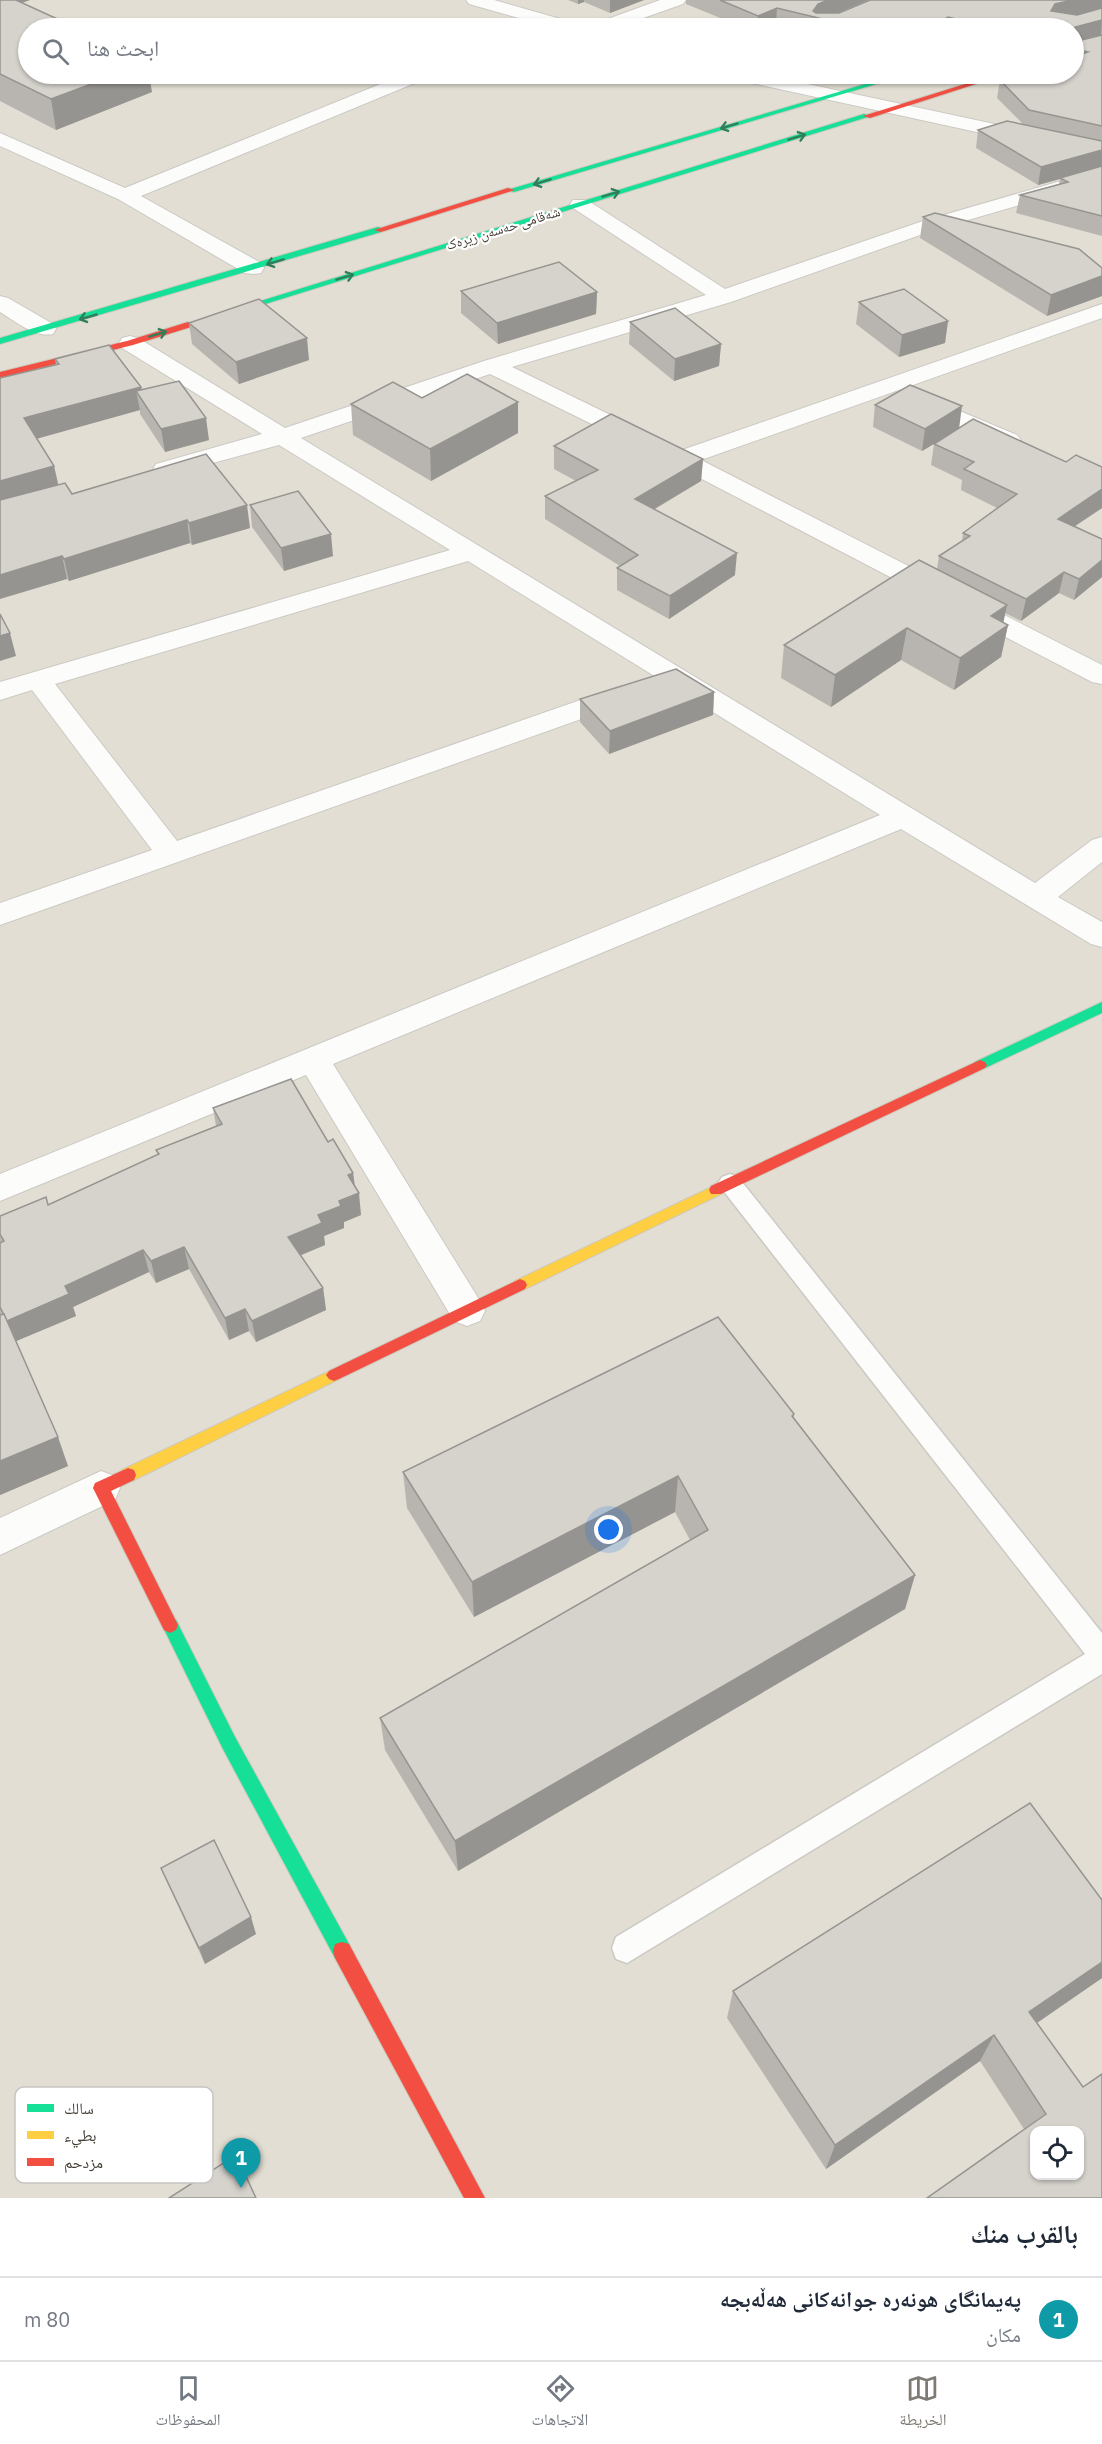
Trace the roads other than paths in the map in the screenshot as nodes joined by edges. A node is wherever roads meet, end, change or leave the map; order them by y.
1 (475, 0) edge
2 (677, 0) edge
3 (537, 18) edge
4 (628, 18) edge
5 (396, 84) edge
6 (786, 84) edge
7 (870, 84) edge
8 (969, 84) edge
9 (834, 94) junction
10 (889, 108) junction
11 (0, 139) edge
12 (1046, 141) edge
13 (1102, 175) edge
14 (125, 195) junction
15 (580, 204) junction
16 (930, 225) junction
17 (965, 234) edge
18 (253, 268) junction
19 (723, 297) junction
20 (0, 303) edge
21 (1102, 311) edge
22 (45, 329) junction
23 (0, 341) edge
24 (130, 343) junction
25 (492, 366) junction
26 (0, 375) edge
27 (888, 388) junction
28 (283, 436) junction
29 (1027, 447) edge
30 (681, 459) junction
31 (147, 474) edge
32 (472, 552) junction
33 (1102, 676) edge
34 (675, 677) junction
35 (38, 680) junction
36 (0, 691) edge
37 (903, 817) junction
38 (1102, 847) edge
39 (171, 854) junction
40 (1036, 898) junction
41 (0, 914) edge
42 (1102, 936) edge
43 (1102, 1007) edge
44 (314, 1059) junction
45 (730, 1183) junction
46 (0, 1188) edge
47 (467, 1311) junction
48 (101, 1488) junction
49 (0, 1537) edge
50 (1102, 1654) edge
51 (1102, 1659) edge
52 (627, 1948) dead end
53 (475, 2198) edge

1 - 3 street
2 - 4 street
5 - 14 street
6 - 9 street
7 - 9 main road
8 - 10 main road, شەقامی حەسەن زیرەک
9 - 10 street
9 -> 18 main road
10 - 12 street
15 -> 10 main road, شەقامی حەسەن زیرەک
11 - 14 street
13 - 16 street
14 - 18 street
15 - 19 street
24 -> 15 main road, شەقامی حەسەن زیرەک
16 - 17 street
16 - 19 street
18 -> 22 main road
19 - 25 street
20 - 22 street
21 - 27 street
22 - 23 main road
24 - 26 main road, شەقامی حەسەن زیرەک
24 - 28 street
25 - 28 street
25 - 30 street
27 - 29 street
27 - 30 street
28 - 31 street
28 - 32 street
30 - 33 street
32 - 34 street
32 - 35 street
34 - 37 street
34 - 39 street
35 - 36 street
35 - 39 street
37 - 40 street
37 - 44 street
38 - 40 street
39 - 41 street
40 - 42 street
43 - 45 main road
44 - 46 street
44 - 47 street
45 - 47 main road
45 - 50 lane
47 - 48 main road
48 - 49 street
48 - 53 main road
51 - 52 lane

